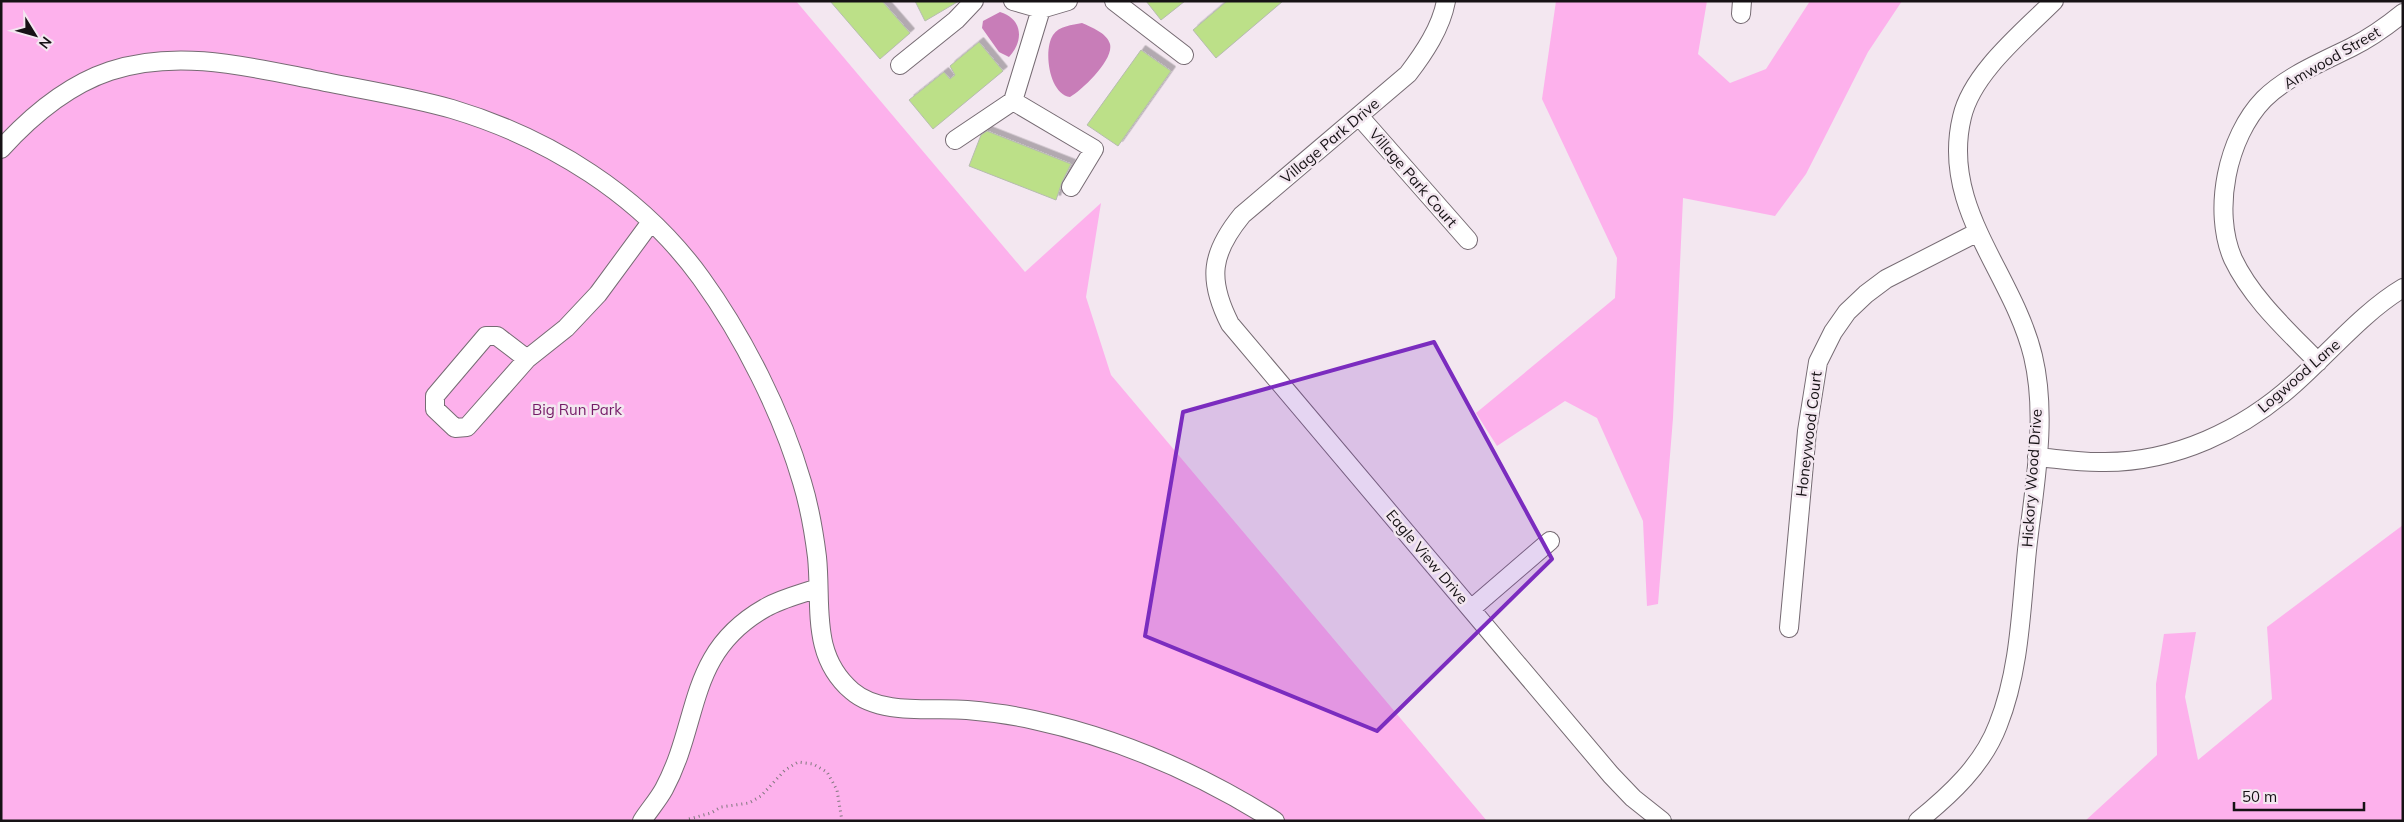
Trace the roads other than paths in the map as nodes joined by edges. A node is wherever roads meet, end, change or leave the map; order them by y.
1 (974, 1) edge
2 (1013, 1) edge
3 (1068, 1) edge
4 (1114, 1) edge
5 (1446, 1) edge
6 (2054, 1) edge
7 (1041, 9) junction
8 (2403, 13) edge
9 (1184, 55) dead end
10 (900, 65) dead end
11 (1012, 101) junction
12 (1359, 116) junction
13 (955, 140) dead end
14 (1, 149) edge
15 (1070, 187) dead end
16 (651, 222) junction
17 (1978, 232) junction
18 (1468, 240) dead end
19 (1215, 279) joint
20 (2403, 288) edge
21 (527, 359) junction
22 (2318, 362) junction
23 (2037, 457) junction
24 (1550, 541) dead end
25 (818, 588) junction
26 (1471, 608) junction
27 (1789, 628) dead end
28 (642, 821) edge
29 (1275, 821) edge
30 (1662, 821) edge
31 (1918, 821) edge

1 - 10 street
2 - 7 street
3 - 7 street
4 - 9 street
5 - 12 street, Village Park Drive
6 - 17 street, Hickory Wood Drive
7 - 11 street
8 - 22 street, Amwood Street
11 - 13 street
11 - 15 street
12 - 18 street, Village Park Court
12 - 19 street, Village Park Drive
14 - 16 street
16 - 21 street
16 - 25 street
17 - 23 street, Hickory Wood Drive
17 - 27 street, Honeywood Court
19 - 26 street, Eagle View Drive
20 - 22 street, Logwood Lane
21 - 21 street
22 - 23 street, Logwood Lane
23 - 31 street, Hickory Wood Drive
24 - 26 street
25 - 28 street
25 - 29 street
26 - 30 street, Eagle View Drive

